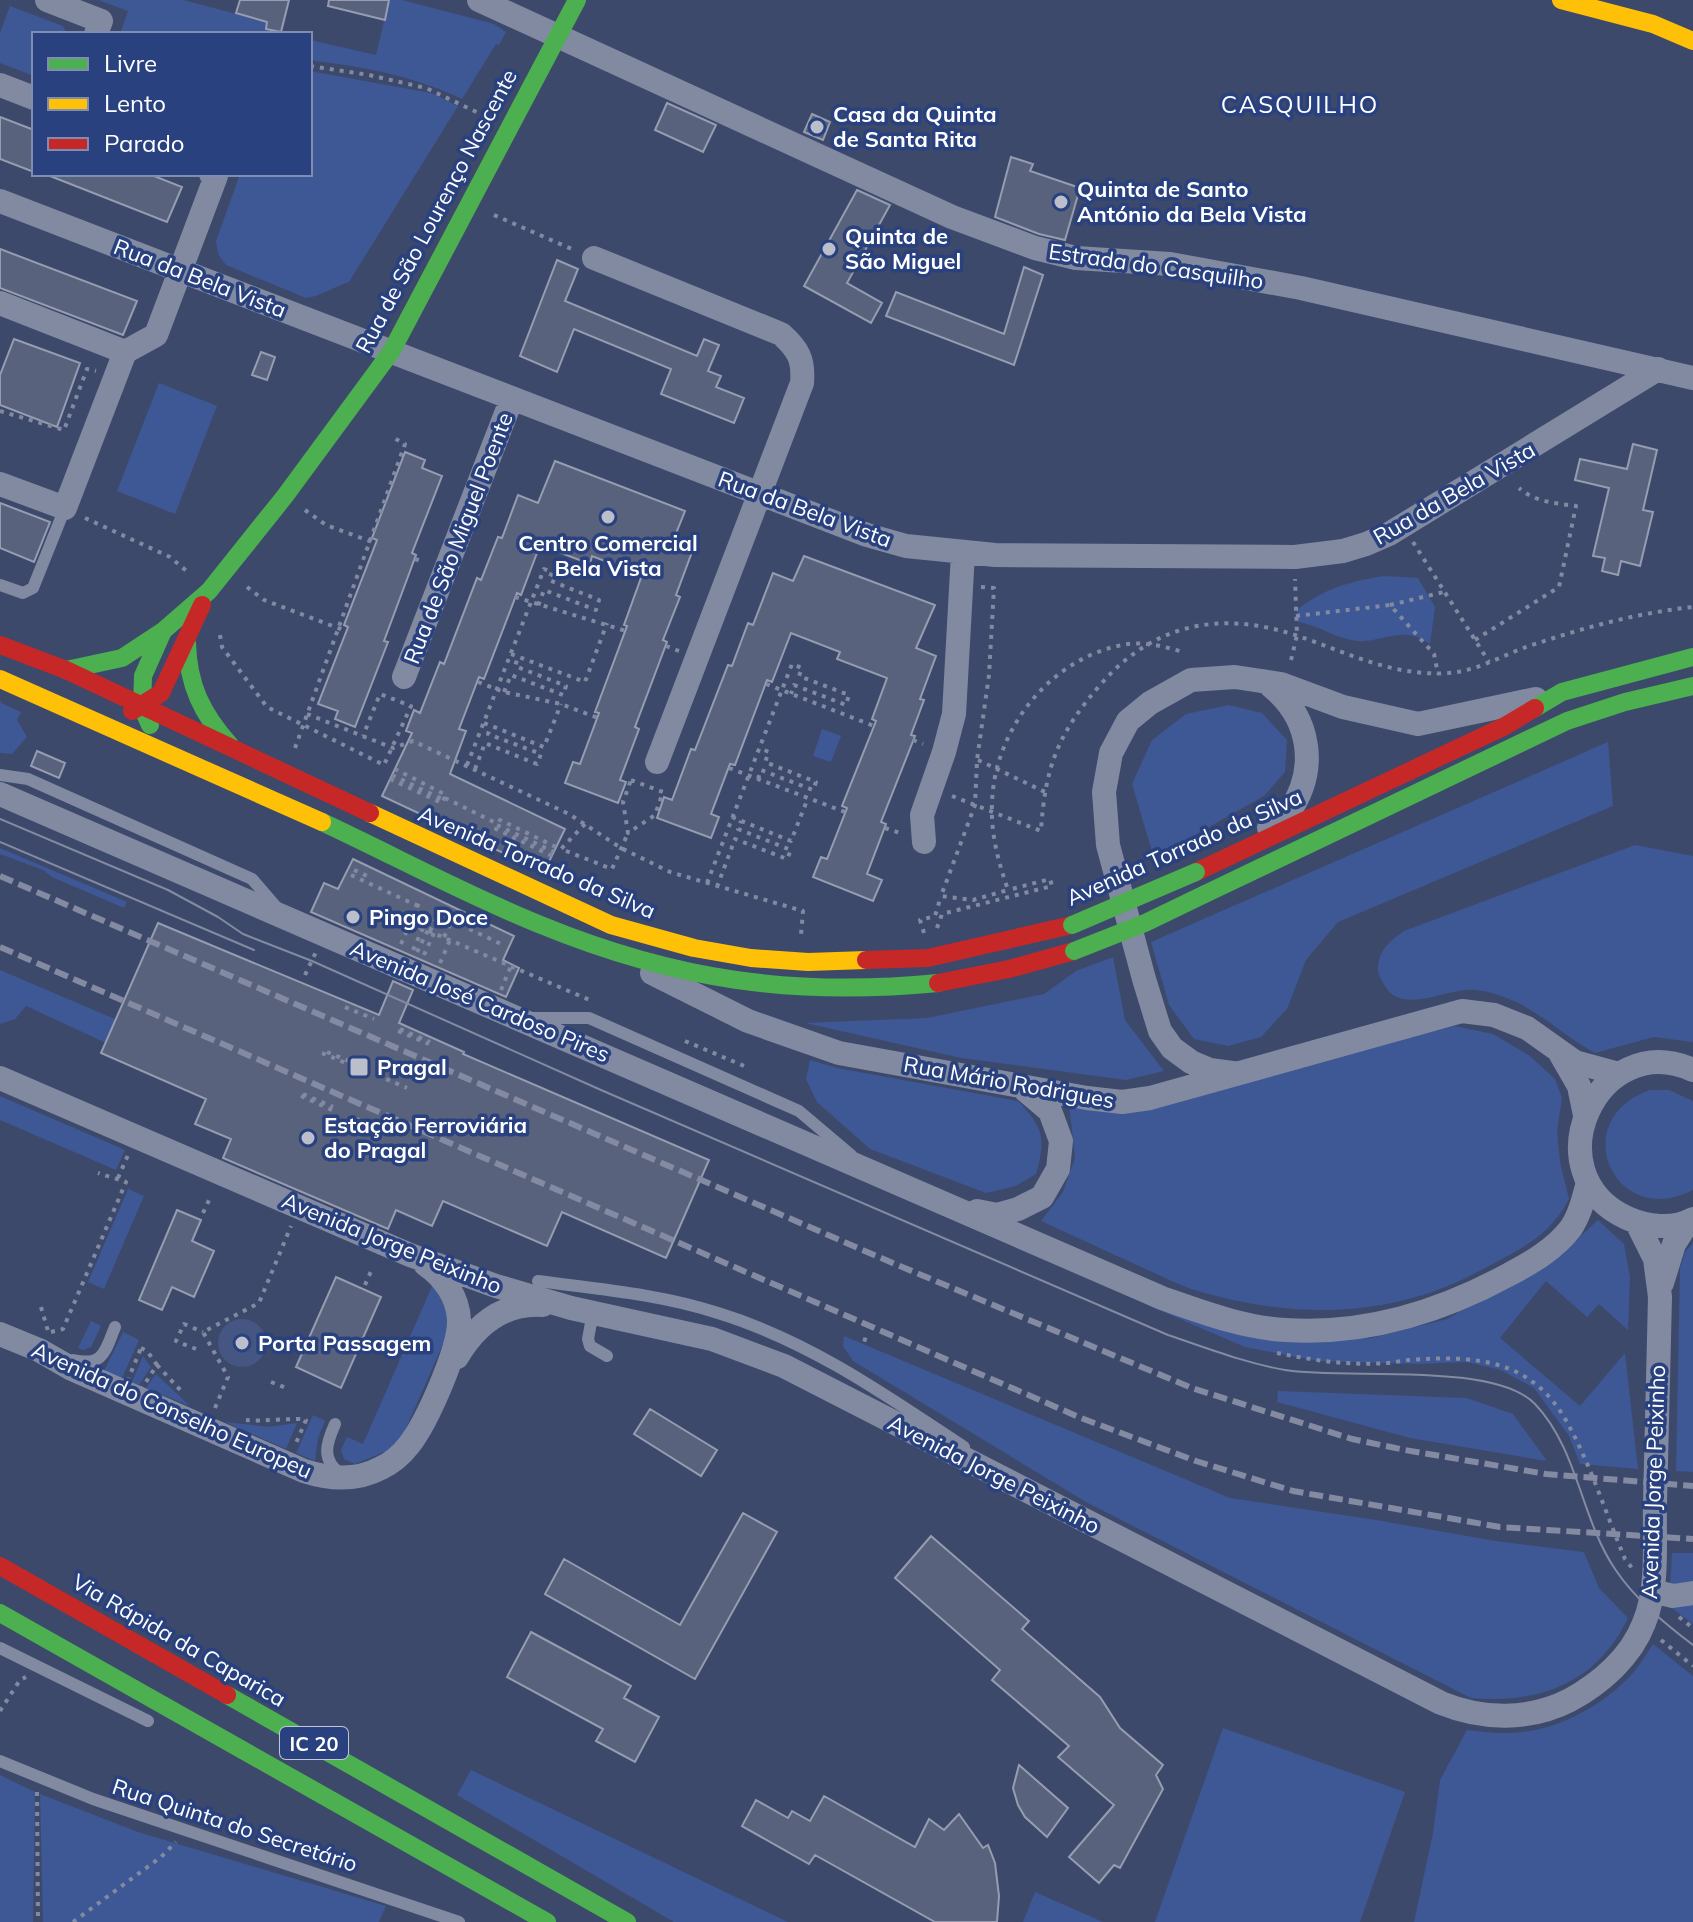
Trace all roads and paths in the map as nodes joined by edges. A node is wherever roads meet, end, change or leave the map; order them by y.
1 (47, 0) edge
2 (479, 0) edge
3 (577, 0) edge
4 (1561, 0) edge
5 (97, 32) edge
6 (557, 36) junction
7 (1693, 41) edge
8 (312, 66) edge
9 (0, 85) edge
10 (32, 97) edge
11 (509, 129) junction
12 (216, 176) edge
13 (0, 201) edge
14 (469, 204) junction
15 (594, 258) joint
16 (182, 271) junction
17 (0, 303) edge
18 (125, 352) junction
19 (391, 352) junction
20 (1658, 369) junction
21 (116, 377) junction
22 (1693, 378) edge
23 (512, 398) junction
24 (0, 411) edge
25 (392, 437) dead end
26 (0, 484) edge
27 (1519, 488) dead end
28 (759, 493) junction
29 (285, 496) junction
30 (65, 508) junction
31 (1403, 527) junction
32 (368, 541) junction
33 (375, 543) dead end
34 (963, 553) junction
35 (170, 557) dead end
36 (1295, 557) junction
37 (226, 570) junction
38 (0, 585) edge
39 (962, 585) junction
40 (209, 591) junction
41 (1444, 592) junction
42 (515, 597) dead end
43 (531, 603) junction
44 (1390, 605) junction
45 (538, 606) junction
46 (1296, 616) junction
47 (607, 623) junction
48 (337, 628) junction
49 (163, 631) junction
50 (346, 631) dead end
51 (626, 631) dead end
52 (220, 635) dead end
53 (187, 636) junction
54 (1475, 640) junction
55 (0, 645) edge
56 (1183, 652) dead end
57 (511, 654) junction
58 (518, 657) junction
59 (1693, 657) edge
60 (1291, 660) dead end
61 (1489, 662) dead end
62 (66, 670) junction
63 (1438, 674) dead end
64 (404, 677) dead end
65 (1235, 677) junction
66 (0, 679) edge
67 (478, 682) dead end
68 (766, 684) dead end
69 (1693, 686) edge
70 (497, 689) junction
71 (782, 690) junction
72 (504, 692) junction
73 (1562, 692) junction
74 (791, 694) junction
75 (561, 704) junction
76 (142, 707) junction
77 (307, 714) junction
78 (598, 718) dead end
79 (102, 723) junction
80 (484, 723) junction
81 (303, 724) junction
82 (491, 726) junction
83 (874, 726) dead end
84 (363, 736) junction
85 (393, 748) junction
86 (759, 748) junction
87 (294, 750) dead end
88 (239, 753) junction
89 (171, 757) junction
90 (977, 760) junction
91 (657, 762) dead end
92 (467, 765) junction
93 (729, 768) dead end
94 (395, 769) dead end
95 (475, 769) junction
96 (997, 769) junction
97 (0, 775) edge
98 (749, 775) junction
99 (391, 777) dead end
100 (758, 779) junction
101 (1045, 792) dead end
102 (0, 794) edge
103 (808, 798) junction
104 (444, 801) junction
105 (465, 808) junction
106 (845, 812) dead end
107 (462, 815) dead end
108 (484, 817) junction
109 (732, 817) junction
110 (741, 821) junction
111 (481, 824) dead end
112 (585, 824) junction
113 (496, 827) junction
114 (628, 833) junction
115 (924, 842) dead end
116 (621, 848) junction
117 (1239, 850) junction
118 (351, 875) dead end
119 (707, 883) junction
120 (717, 887) junction
121 (1008, 890) junction
122 (941, 896) junction
123 (421, 898) dead end
124 (418, 906) junction
125 (441, 908) dead end
126 (284, 916) junction
127 (410, 923) junction
128 (451, 923) dead end
129 (476, 927) dead end
130 (937, 930) dead end
131 (429, 931) junction
132 (924, 933) dead end
133 (801, 935) dead end
134 (444, 937) junction
135 (450, 940) junction
136 (503, 945) dead end
137 (603, 949) junction
138 (398, 951) dead end
139 (415, 951) dead end
140 (424, 955) dead end
141 (314, 956) dead end
142 (442, 959) junction
143 (450, 963) dead end
144 (511, 966) junction
145 (438, 968) dead end
146 (305, 975) dead end
147 (497, 998) dead end
148 (595, 1002) dead end
149 (345, 1007) dead end
150 (374, 1019) dead end
151 (399, 1030) dead end
152 (679, 1038) dead end
153 (430, 1043) dead end
154 (323, 1052) dead end
155 (1560, 1053) junction
156 (353, 1065) dead end
157 (1690, 1067) edge
158 (749, 1068) dead end
159 (1234, 1074) junction
160 (1619, 1074) junction
161 (377, 1075) dead end
162 (0, 1078) edge
163 (407, 1088) dead end
164 (1022, 1088) junction
165 (302, 1095) dead end
166 (333, 1108) dead end
167 (1585, 1115) junction
168 (357, 1119) dead end
169 (387, 1132) dead end
170 (129, 1151) dead end
171 (98, 1173) dead end
172 (118, 1178) junction
173 (1588, 1182) junction
174 (210, 1198) dead end
175 (959, 1208) junction
176 (203, 1213) dead end
177 (294, 1219) dead end
178 (1690, 1221) edge
179 (1637, 1223) junction
180 (410, 1255) junction
181 (372, 1269) dead end
182 (538, 1281) dead end
183 (365, 1285) dead end
184 (1660, 1297) junction
185 (41, 1307) dead end
186 (582, 1310) junction
187 (115, 1327) dead end
188 (203, 1332) junction
189 (0, 1334) edge
190 (42, 1339) junction
191 (863, 1339) dead end
192 (869, 1341) dead end
193 (196, 1349) dead end
194 (607, 1356) dead end
195 (1407, 1360) dead end
196 (157, 1365) junction
197 (271, 1382) dead end
198 (441, 1383) junction
199 (286, 1388) dead end
200 (186, 1395) dead end
201 (132, 1396) junction
202 (214, 1410) dead end
203 (236, 1417) dead end
204 (335, 1424) dead end
205 (304, 1471) junction
206 (348, 1477) junction
207 (1044, 1499) junction
208 (0, 1566) edge
209 (1652, 1591) junction
210 (1693, 1593) edge
211 (0, 1613) edge
212 (1693, 1628) edge
213 (1653, 1634) dead end
214 (0, 1648) edge
215 (1693, 1666) edge
216 (26, 1677) dead end
217 (0, 1711) edge
218 (160, 1728) dead end
219 (0, 1761) edge
220 (38, 1778) junction
221 (278, 1786) dead end
222 (182, 1829) junction
223 (462, 1873) junction
224 (38, 1922) edge
225 (73, 1922) edge
226 (459, 1922) edge
227 (547, 1922) edge
228 (627, 1922) edge

1 - 5 street
2 - 6 street, Estrada do Casquilho
3 - 6 main road, Rua de São Lourenço Nascente
4 - 7 main road
6 - 11 main road, Rua de São Lourenço Nascente
6 - 20 street, Estrada do Casquilho
8 - 11 path
9 - 10 street
11 - 14 main road, Rua de São Lourenço Nascente
12 - 16 street
13 - 16 street, Rua da Bela Vista
14 - 15 path
14 - 19 main road, Rua de São Lourenço Nascente
15 - 28 street
16 - 18 street
16 - 19 street, Rua da Bela Vista
17 - 18 street
18 - 21 street
19 - 23 street, Rua da Bela Vista
19 - 29 main road, Rua de São Lourenço Nascente
20 - 22 street, Estrada do Casquilho
20 - 31 street, Rua da Bela Vista
21 - 24 path
21 - 30 street
23 - 28 street, Rua da Bela Vista
23 - 64 street, Rua de São Miguel Poente
25 - 32 path
26 - 30 street
27 - 54 path
28 - 34 street, Rua da Bela Vista
28 - 91 street
29 - 32 path
29 - 37 main road, Rua de São Lourenço Nascente
30 - 35 path
30 - 38 lane
31 - 36 street, Rua da Bela Vista
31 - 41 path
32 - 33 path
32 - 48 path
34 - 36 street, Rua da Bela Vista
34 - 39 street
36 - 46 path
37 - 40 main road, Rua de São Lourenço Nascente
37 - 48 path
39 - 90 path
39 - 115 street
40 - 49 main road, Rua de São Lourenço Nascente
40 - 53 main road, Rua de São Lourenço Nascente
41 - 44 path
41 - 54 path
42 - 43 path
43 - 45 path
43 - 45 path
43 - 57 path
44 - 46 path
44 - 63 path
45 - 47 path
46 - 60 path
47 - 51 path
47 - 58 path
48 - 50 path
48 - 77 path
49 - 62 main road, Rua de São Lourenço Nascente
49 - 76 main road, Rua de São Lourenço Nascente
52 - 81 path
53 - 76 main road, Rua de São Lourenço Nascente
53 - 88 main road, Rua de São Lourenço Nascente
54 - 61 path
55 - 62 main road, Avenida Torrado da Silva
56 - 96 path
57 - 58 path
57 - 70 path
58 - 72 path
59 - 73 main road, Avenida Torrado da Silva
62 - 76 main road, Avenida Torrado da Silva
65 - 73 street
65 - 117 street
65 - 159 street
66 - 79 main road
67 - 70 path
68 - 71 path
69 - 137 main road, bridge
70 - 72 path
70 - 80 path
71 - 74 path
71 - 74 path
71 - 86 path
72 - 75 path
73 - 117 main road, Avenida Torrado da Silva
74 - 83 path
75 - 78 path
75 - 82 path
76 - 79 main road
76 - 88 main road, Avenida Torrado da Silva
76 - 89 main road
77 - 81 path
77 - 84 path
79 - 89 main road
80 - 82 path
80 - 92 path
81 - 85 path
81 - 87 path
82 - 95 path
84 - 85 path
84 - 85 path
85 - 92 path
86 - 98 path
86 - 100 path
88 - 117 main road, Avenida Torrado da Silva, bridge
89 - 137 main road
90 - 96 path
90 - 122 path
92 - 95 path
93 - 98 path
94 - 104 path
95 - 112 path
96 - 101 path
96 - 121 path
97 - 126 lane
98 - 100 path
98 - 109 path
99 - 104 path
100 - 103 path
102 - 126 street, Avenida José Cardoso Pires
103 - 106 path
103 - 110 path
104 - 105 path
105 - 107 path
105 - 108 path
108 - 111 path
108 - 113 path
109 - 110 path
109 - 119 path
110 - 120 path
112 - 116 path
112 - 116 path
113 - 113 path
114 - 114 path
114 - 116 path
116 - 119 path
118 - 124 path
119 - 120 path
120 - 133 path
121 - 122 path
121 - 130 path
122 - 132 path
123 - 124 path
124 - 127 path
125 - 131 path
126 - 175 street, Avenida José Cardoso Pires
127 - 131 path
127 - 138 path
128 - 134 path
129 - 136 path
131 - 134 path
131 - 139 path
131 - 140 path
134 - 135 path
135 - 142 path
135 - 144 path
137 - 164 street, Rua Mário Rodrigues
141 - 146 path
142 - 143 path
142 - 145 path
144 - 147 path
144 - 148 path
149 - 150 path
151 - 153 path
152 - 158 path
154 - 156 path
155 - 159 street, Rua Mário Rodrigues
155 - 160 street, Rua Mário Rodrigues
155 - 167 street, Rua Mário Rodrigues
157 - 160 street
159 - 164 street, Rua Mário Rodrigues
160 - 167 street
161 - 163 path
162 - 180 street, Avenida Jorge Peixinho
164 - 175 street, Avenida José Cardoso Pires
165 - 166 path
167 - 173 street
168 - 169 path
170 - 172 path
171 - 172 path
172 - 190 path
173 - 175 street, Avenida José Cardoso Pires
173 - 179 street
174 - 176 path
177 - 188 path
178 - 179 street
178 - 184 street
179 - 184 street
180 - 186 street, Avenida Jorge Peixinho
180 - 198 street, Avenida do Conselho Europeu
181 - 183 path
182 - 207 lane
184 - 209 street, Avenida Jorge Peixinho
185 - 190 path
186 - 194 lane
186 - 198 street, Avenida do Conselho Europeu
186 - 207 street, Avenida Jorge Peixinho
187 - 190 lane
188 - 193 path
188 - 202 path
189 - 190 street, Avenida do Conselho Europeu
190 - 201 street, Avenida do Conselho Europeu
191 - 192 path
195 - 209 path
196 - 200 path
196 - 201 path
196 - 201 path
197 - 199 path
198 - 206 street, Avenida do Conselho Europeu
201 - 205 street, Avenida do Conselho Europeu
203 - 205 path
204 - 206 lane
205 - 206 street, Avenida do Conselho Europeu
207 - 209 street, Avenida Jorge Peixinho
208 - 228 main road, Via Rápida da Caparica / IC 20
209 - 210 street
209 - 212 path
211 - 223 main road, IC 20
213 - 215 path
214 - 218 lane
216 - 217 path
219 - 220 lane, Rua Quinta do Secretário
220 - 222 lane, Rua Quinta do Secretário
220 - 224 path
221 - 223 lane
222 - 225 path
222 - 226 lane, Rua Quinta do Secretário
223 - 227 main road, IC 20

